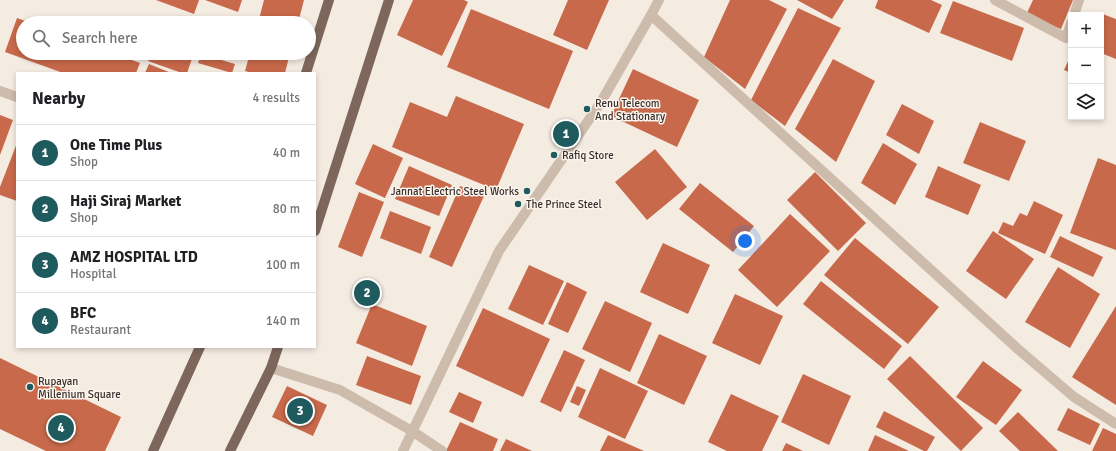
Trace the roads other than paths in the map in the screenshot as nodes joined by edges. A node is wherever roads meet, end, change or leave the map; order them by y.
1 (328, 0) edge
2 (389, 0) edge
3 (659, 0) edge
4 (995, 0) edge
5 (1079, 0) edge
6 (1075, 12) edge
7 (651, 15) junction
8 (1068, 32) edge
9 (316, 40) edge
10 (310, 60) edge
11 (306, 72) edge
12 (0, 91) edge
13 (16, 97) edge
14 (316, 228) edge
15 (200, 348) edge
16 (278, 348) edge
17 (271, 368) junction
18 (1116, 424) edge
19 (412, 431) junction
20 (153, 451) edge
21 (230, 451) edge
22 (403, 451) edge
23 (442, 451) edge

1 - 9 main road
2 - 14 main road
3 - 7 street
4 - 8 street
5 - 6 street
7 - 18 street
7 - 19 street
10 - 11 main road
12 - 13 street
15 - 20 main road
16 - 17 main road
17 - 19 street
17 - 21 main road
19 - 22 street
19 - 23 street

